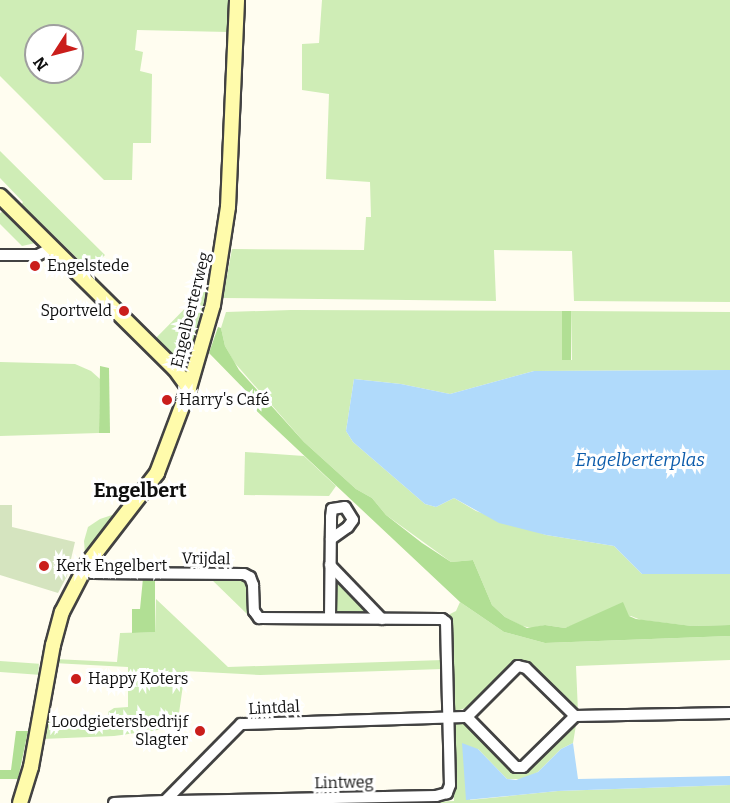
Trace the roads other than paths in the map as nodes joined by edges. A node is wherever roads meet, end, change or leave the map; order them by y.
1 (237, 0) edge
2 (0, 196) edge
3 (52, 248) junction
4 (0, 255) edge
5 (195, 366) junction
6 (175, 369) junction
7 (189, 388) junction
8 (331, 539) dead end
9 (330, 565) junction
10 (84, 569) junction
11 (330, 618) junction
12 (382, 619) junction
13 (730, 713) edge
14 (575, 716) junction
15 (467, 717) junction
16 (449, 718) junction
17 (165, 801) junction
18 (20, 803) edge
19 (114, 803) edge

1 - 5 street, Engelberterweg
2 - 3 street
3 - 4 street
3 - 6 street
5 - 6 street
5 - 7 street, Engelberterweg
6 - 7 street
7 - 10 street, Engelberterweg
8 - 9 street
9 - 11 street
9 - 12 street
10 - 11 street, Vrijdal
10 - 18 street, Engelberterweg
11 - 12 street, Vrijdal
12 - 16 street, Vrijdal
13 - 14 street
14 - 15 street
14 - 15 street
15 - 16 street, Lintdal
16 - 17 street, Lintdal
16 - 17 street, Lintweg
17 - 19 street

